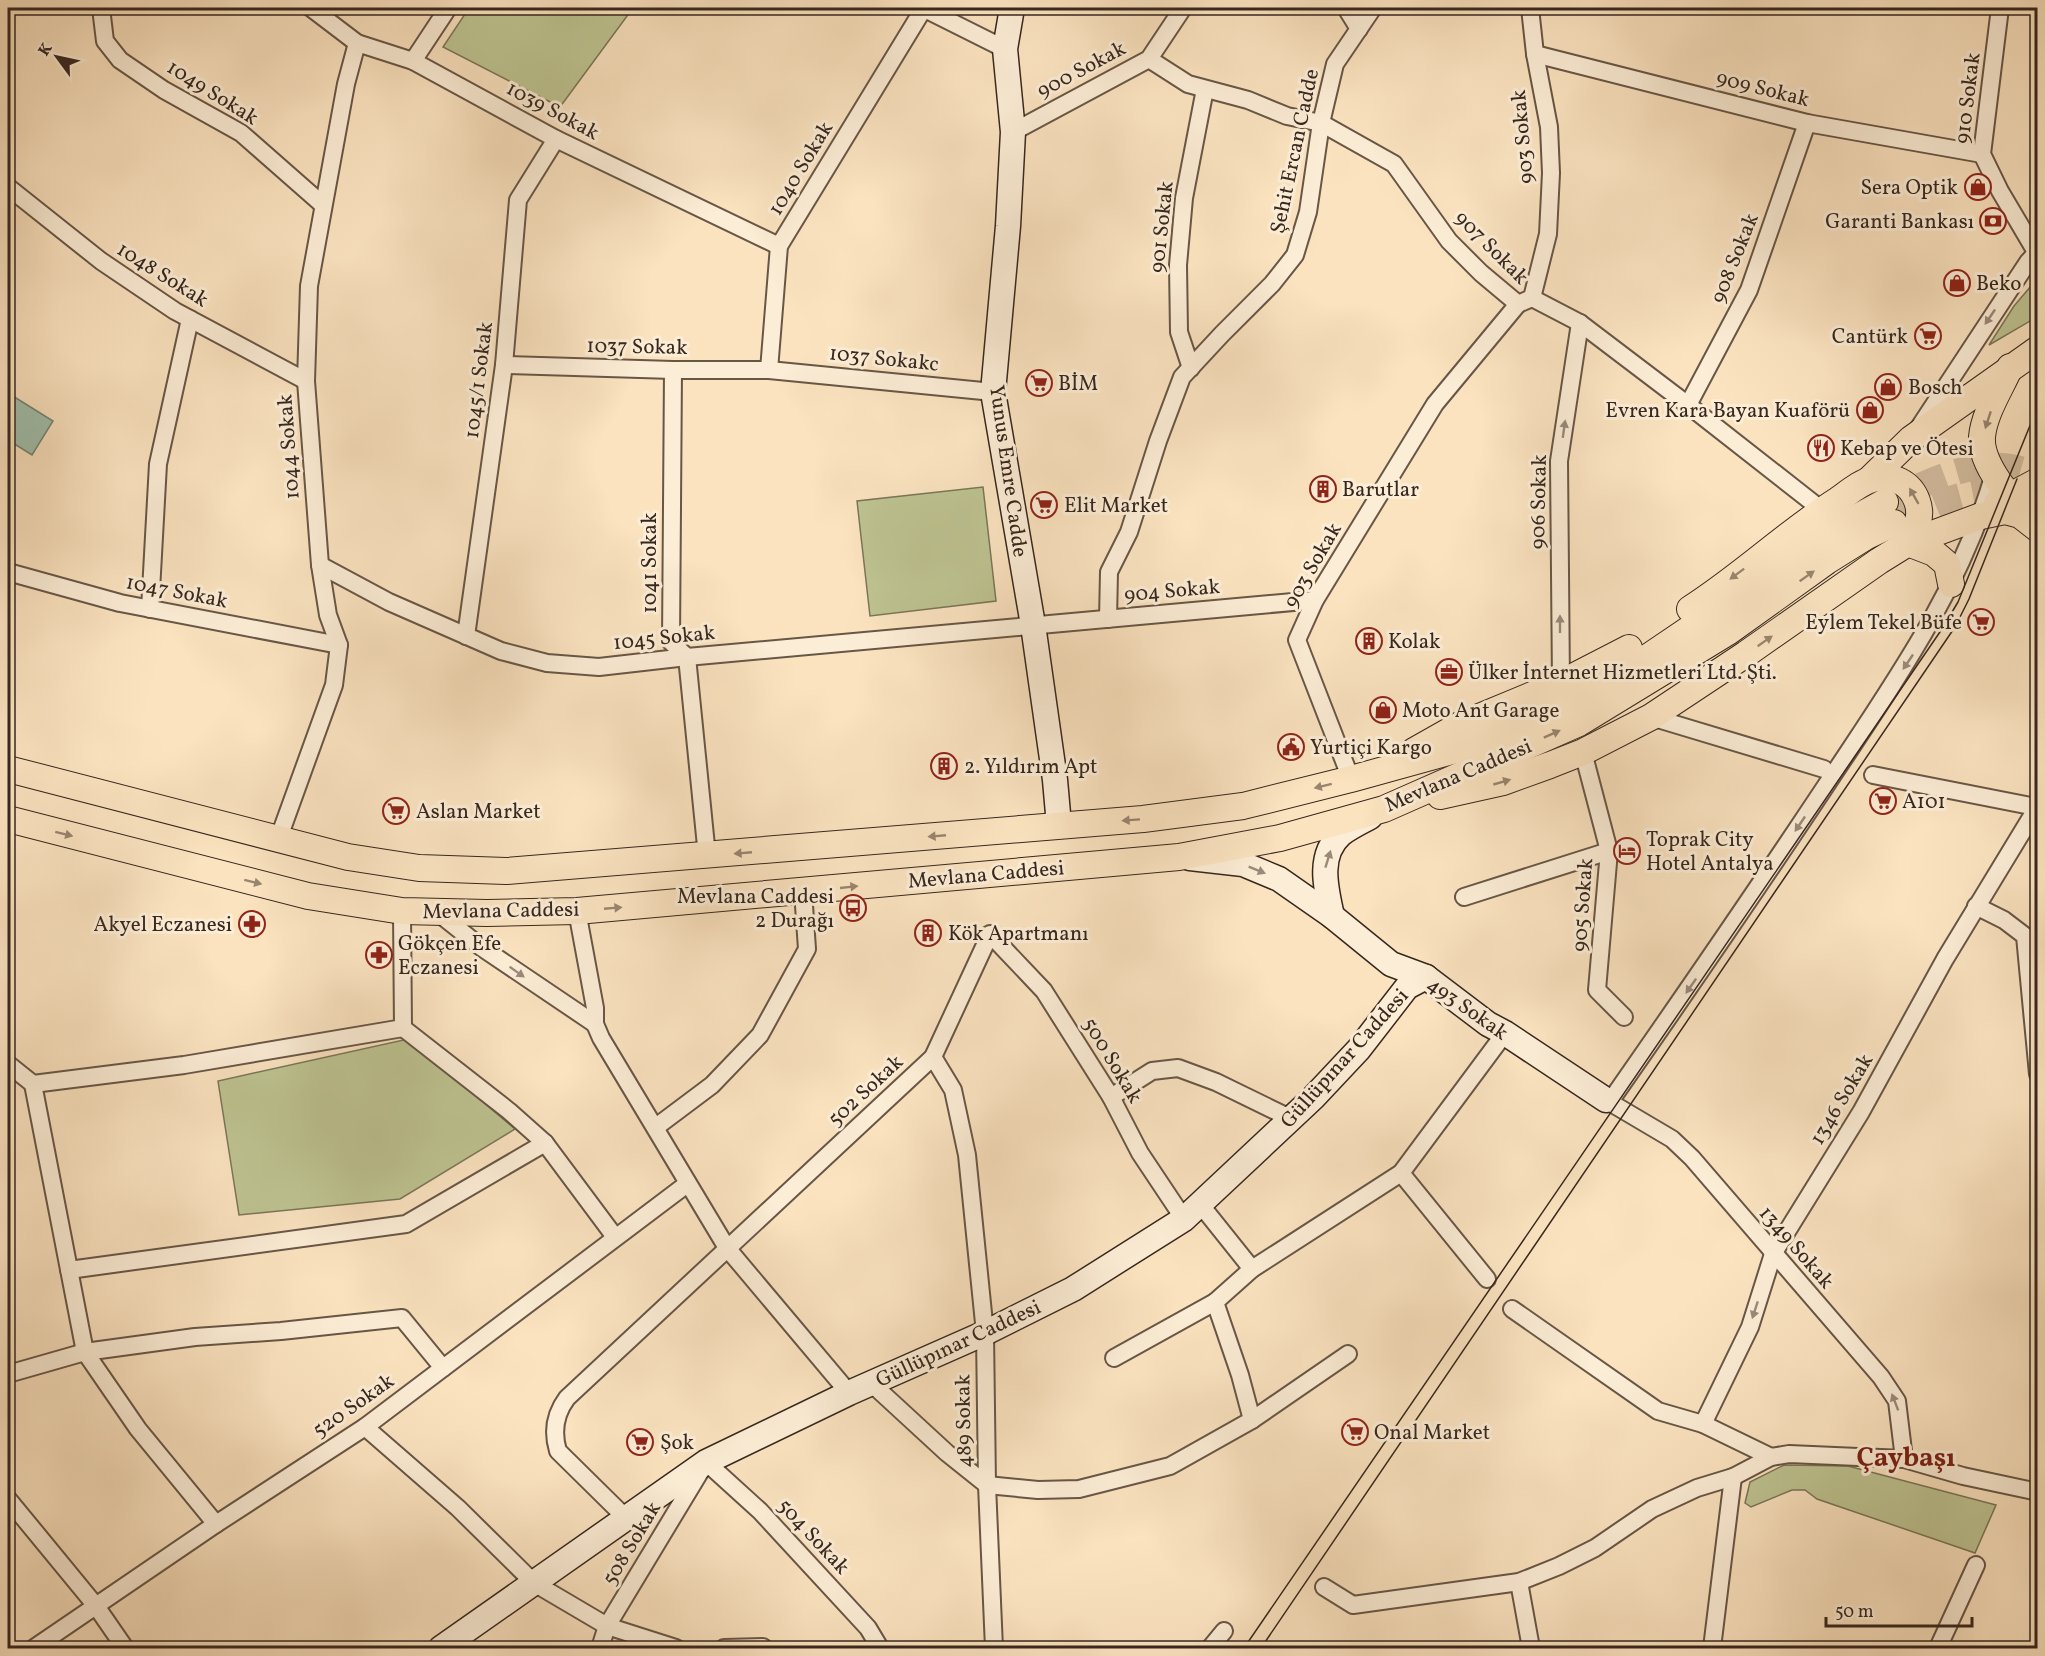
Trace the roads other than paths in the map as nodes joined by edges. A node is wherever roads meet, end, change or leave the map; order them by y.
1 (101, 8) edge
2 (311, 8) edge
3 (448, 8) edge
4 (923, 8) edge
5 (1012, 8) edge
6 (1183, 8) edge
7 (1346, 8) edge
8 (1373, 8) edge
9 (1530, 8) edge
10 (2000, 8) edge
11 (1359, 29) junction
12 (357, 43) junction
13 (1005, 49) junction
14 (1535, 54) junction
15 (1149, 59) junction
16 (413, 61) junction
17 (1205, 89) junction
18 (1321, 123) junction
19 (1807, 123) junction
20 (1013, 132) junction
21 (556, 139) junction
22 (1982, 154) junction
23 (8, 187) edge
24 (323, 204) junction
25 (779, 246) junction
26 (2037, 252) edge
27 (1525, 301) junction
28 (190, 319) junction
29 (1580, 323) junction
30 (2037, 349) edge
31 (504, 365) junction
32 (2010, 367) junction
33 (1191, 368) junction
34 (673, 370) junction
35 (770, 370) junction
36 (306, 381) junction
37 (993, 392) junction
38 (1688, 405) junction
39 (1911, 440) junction
40 (1994, 474) junction
41 (1870, 479) junction
42 (2037, 481) edge
43 (2010, 497) junction
44 (1822, 510) junction
45 (1982, 513) junction
46 (1896, 523) junction
47 (2037, 528) edge
48 (320, 565) junction
49 (8, 572) edge
50 (1951, 584) junction
51 (1315, 600) junction
52 (150, 609) junction
53 (1108, 619) junction
54 (1033, 625) junction
55 (466, 636) junction
56 (339, 645) junction
57 (687, 657) junction
58 (1561, 682) junction
59 (1651, 717) junction
60 (1583, 752) junction
61 (8, 769) edge
62 (1824, 769) dead end
63 (1380, 771) junction
64 (1873, 775) dead end
65 (1351, 779) junction
66 (2037, 807) edge
67 (1384, 809) junction
68 (8, 819) edge
69 (1059, 825) junction
70 (278, 840) junction
71 (1609, 852) junction
72 (707, 856) junction
73 (1179, 857) junction
74 (803, 891) junction
75 (1464, 897) dead end
76 (1976, 906) junction
77 (402, 911) junction
78 (577, 911) junction
79 (436, 912) junction
80 (1332, 916) junction
81 (990, 934) joint
82 (1426, 977) junction
83 (1624, 1017) dead end
84 (595, 1024) junction
85 (403, 1028) junction
86 (1505, 1033) junction
87 (933, 1057) junction
88 (8, 1064) edge
89 (2037, 1074) edge
90 (33, 1084) junction
91 (1111, 1096) junction
92 (1607, 1101) junction
93 (1292, 1119) junction
94 (656, 1127) junction
95 (545, 1143) junction
96 (1401, 1173) junction
97 (687, 1184) junction
98 (1192, 1212) junction
99 (615, 1237) junction
100 (727, 1248) junction
101 (1773, 1254) junction
102 (1252, 1269) junction
103 (69, 1270) junction
104 (1487, 1279) dead end
105 (1215, 1302) junction
106 (1512, 1309) dead end
107 (985, 1333) junction
108 (85, 1352) junction
109 (1348, 1354) dead end
110 (1114, 1358) dead end
111 (443, 1368) junction
112 (8, 1374) edge
113 (871, 1383) junction
114 (849, 1393) junction
115 (1252, 1420) junction
116 (1703, 1424) junction
117 (365, 1427) junction
118 (1771, 1457) junction
119 (1904, 1459) junction
120 (706, 1462) junction
121 (1733, 1477) junction
122 (987, 1485) junction
123 (2037, 1492) edge
124 (8, 1499) edge
125 (626, 1518) junction
126 (216, 1524) junction
127 (1976, 1565) dead end
128 (1519, 1582) junction
129 (534, 1583) junction
130 (1324, 1587) dead end
131 (96, 1606) junction
132 (607, 1626) junction
133 (1224, 1631) dead end
134 (763, 1647) dead end
135 (34, 1648) edge
136 (125, 1648) edge
137 (441, 1648) edge
138 (600, 1648) edge
139 (676, 1648) edge
140 (724, 1648) edge
141 (880, 1648) edge
142 (994, 1648) edge
143 (1210, 1648) edge
144 (1531, 1648) edge
145 (1712, 1648) edge
146 (1938, 1648) edge

1 - 24 street, 1049 Sokak
2 - 12 street, 1039 Sokak
3 - 16 street
4 - 13 street
4 - 25 street, 1040 Sokak
5 - 13 street, Yunus Emre Cadde
6 - 15 street, 900 Sokak
7 - 11 street
8 - 11 street, Şehit Ercan Cadde
9 - 14 street, 903 Sokak
10 - 22 street, 910 Sokak
11 - 18 street, Şehit Ercan Cadde
12 - 16 street, 1039 Sokak
12 - 24 street, 1044 Sokak
13 - 20 street, Yunus Emre Cadde
14 - 19 street, 909 Sokak
14 - 27 street, 903 Sokak
15 - 17 street, 907 Sokak
15 - 20 street, 900 Sokak
16 - 21 street, 1039 Sokak
17 - 18 street, 907 Sokak
17 - 33 street, 901 Sokak
18 - 27 street, 907 Sokak
18 - 33 street, Şehit Ercan Cadde
19 - 22 street, 909 Sokak
19 - 38 street, 908 Sokak
20 - 37 street, Yunus Emre Cadde
21 - 25 street, 1039 Sokak
21 - 31 street, 1045/1 Sokak
22 - 26 street, 910 Sokak
23 - 28 street, 1048 Sokak
24 - 36 street, 1044 Sokak
25 - 35 street, 1040 Sokak
26 -> 39 street
27 - 29 street, 907 Sokak
27 - 51 street, 903 Sokak
28 - 36 street, 1048 Sokak
28 - 52 street
29 - 38 street, 907 Sokak
58 -> 29 street, 906 Sokak
30 - 32 main road
31 - 34 street, 1037 Sokak
31 - 55 street, 1045/1 Sokak
32 - 39 main road
32 -> 40 main road
33 - 53 street, Şehit Ercan Cadde
34 - 35 street, 1037 Sokak
34 - 57 street, 1041 Sokak
35 - 37 street, 1037 Sokakc
36 - 48 street, 1044 Sokak
37 - 54 street, Yunus Emre Cadde
38 - 44 street, 907 Sokak
39 - 41 main road
40 - 43 main road
40 - 45 street
41 - 44 main road
46 -> 41 main road
42 - 43 main road
43 - 45 main road
43 - 47 main road
44 -> 58 main road
45 - 46 main road
45 - 47 main road
45 - 50 street
46 - 50 main road
59 -> 46 main road
46 - 63 main road, Mevlana Caddesi
67 -> 46 main road, Mevlana Caddesi
48 - 55 street, 1045 Sokak
48 - 56 street, 1044 Sokak
49 - 52 street, 1047 Sokak
50 -> 92 street
51 - 53 street, 904 Sokak
51 - 65 street, 903 Sokak
52 - 56 street, 1047 Sokak
53 - 54 street, 904 Sokak
54 - 57 street, 1045 Sokak
54 - 69 street, Yunus Emre Cadde
55 - 57 street, 1045 Sokak
56 - 70 street, 1044 Sokak
57 - 72 street, 1041 Sokak
58 - 63 main road
59 - 60 main road
59 - 62 street
67 -> 60 main road
60 - 71 street, 905 Sokak
61 - 70 main road, Mevlana Caddesi
63 - 65 main road, Mevlana Caddesi
64 - 66 street
65 -> 69 main road, Mevlana Caddesi
66 - 76 street, 1346 Sokak
67 - 73 main road, Mevlana Caddesi
80 -> 67 street
68 -> 77 main road, Mevlana Caddesi
69 -> 72 main road, Mevlana Caddesi
70 - 72 main road, Mevlana Caddesi
71 - 75 street
71 - 83 street, 905 Sokak
74 -> 73 main road, Mevlana Caddesi
73 -> 80 street, 493 Sokak
78 -> 74 main road, Mevlana Caddesi
74 - 94 street
76 - 89 street
76 - 101 street, 1346 Sokak
77 - 79 main road, Mevlana Caddesi
77 - 85 street
78 - 79 main road, Mevlana Caddesi
78 - 84 street
79 -> 84 street
80 - 82 street, 493 Sokak
81 - 87 street, 502 Sokak
81 - 91 street, 500 Sokak
82 - 86 street, 493 Sokak
82 - 93 street, Güllüpınar Caddesi
84 - 94 street
85 - 90 street
85 - 95 street
86 - 92 street, 493 Sokak
86 - 96 street
87 - 100 street, 502 Sokak
87 - 107 street, 489 Sokak
88 - 90 street
90 - 103 street
91 - 93 street
91 - 98 street, 500 Sokak
92 - 101 street, 1349 Sokak
93 - 98 street, Güllüpınar Caddesi
94 - 97 street
95 - 99 street
95 - 103 street
96 - 102 street
96 - 104 street
97 - 99 street, 520 Sokak
97 - 100 street
98 - 102 street, 500 Sokak
98 - 107 street, Güllüpınar Caddesi
99 - 111 street, 520 Sokak
100 - 114 street
100 - 125 street, 502 Sokak
101 -> 116 street, 1346 Sokak
119 -> 101 street, 1349 Sokak
102 - 105 street
103 - 108 street
105 - 110 street
105 - 115 street
106 - 116 street
107 - 113 street, Güllüpınar Caddesi
107 - 122 street, 489 Sokak
108 - 111 street
108 - 112 street
108 - 126 street
109 - 115 street
111 - 117 street, 520 Sokak
113 - 114 street, Güllüpınar Caddesi
113 - 122 street
114 - 120 street, Güllüpınar Caddesi
115 - 122 street
116 - 118 street
117 - 126 street, 520 Sokak
117 - 129 street
118 - 119 street
118 - 121 street
119 - 123 street
120 - 125 street, Güllüpınar Caddesi
120 - 132 street, 508 Sokak
120 - 141 street, 504 Sokak
121 - 128 street
121 - 145 street
122 - 142 street, 489 Sokak
124 - 131 street
125 - 129 street, Güllüpınar Caddesi
126 - 131 street, 520 Sokak
127 - 146 street
128 - 130 street
128 - 144 street
129 - 132 street
129 - 137 street, Güllüpınar Caddesi
131 - 135 street, 520 Sokak
131 - 136 street
132 - 138 street, 508 Sokak
132 - 139 street
133 - 143 street
134 - 140 street

